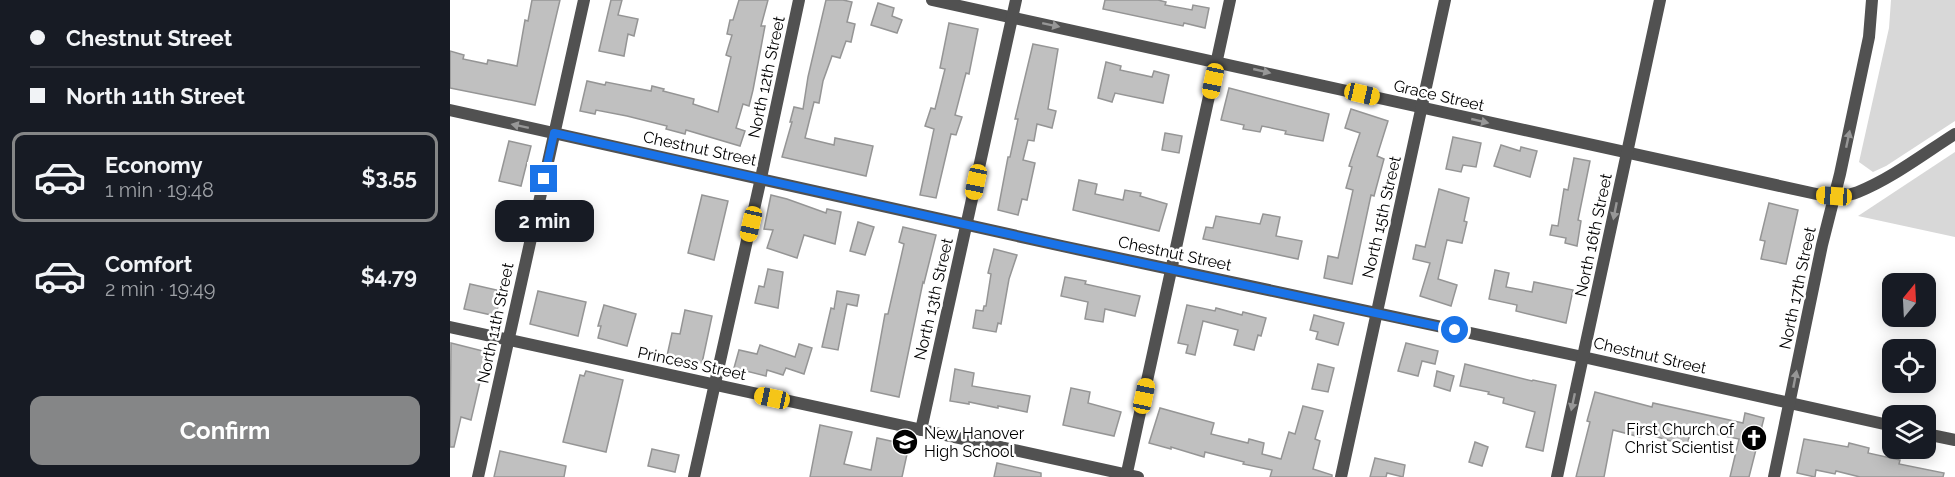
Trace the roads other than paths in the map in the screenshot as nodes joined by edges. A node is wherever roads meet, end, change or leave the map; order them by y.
1 (584, 0) edge
2 (799, 0) edge
3 (932, 0) edge
4 (1016, 0) edge
5 (1230, 0) edge
6 (1446, 0) edge
7 (1660, 0) edge
8 (1872, 0) edge
9 (1012, 17) junction
10 (1217, 61) junction
11 (1423, 109) junction
12 (450, 110) edge
13 (554, 133) junction
14 (1955, 134) edge
15 (1626, 154) junction
16 (761, 178) junction
17 (1834, 196) junction
18 (967, 224) junction
19 (1172, 269) junction
20 (1377, 312) junction
21 (450, 327) edge
22 (507, 340) junction
23 (1583, 357) junction
24 (714, 385) junction
25 (1790, 404) junction
26 (1882, 424) edge
27 (921, 430) junction
28 (1936, 436) edge
29 (1955, 440) edge
30 (1131, 476) edge
31 (478, 477) edge
32 (694, 477) edge
33 (1341, 477) edge
34 (1557, 477) edge
35 (1774, 477) edge

1 - 13 street, North 11th Street
2 - 16 street, North 12th Street
3 - 9 street, Grace Street
4 - 9 street, North 13th Street
5 - 10 street
6 - 11 street, North 15th Street
7 - 15 street, North 16th Street
17 -> 8 street, North 17th Street
9 -> 10 street, Grace Street
9 - 18 street, North 13th Street
10 -> 11 street, Grace Street
10 - 19 street
11 -> 15 street, Grace Street
11 - 20 street, North 15th Street
13 -> 12 street, Chestnut Street
13 - 16 street, Chestnut Street
13 - 22 street, North 11th Street
14 - 17 street
15 - 17 street, Grace Street
15 -> 23 street, North 16th Street
16 - 18 street, Chestnut Street
16 - 24 street, North 12th Street
25 -> 17 street, North 17th Street
18 - 19 street, Chestnut Street
18 - 27 street, North 13th Street
19 - 20 street, Chestnut Street
19 - 30 street
20 - 23 street, Chestnut Street
20 - 33 street, North 15th Street
21 - 22 street, Princess Street
22 - 24 street, Princess Street
22 - 31 street, North 11th Street
23 - 25 street, Chestnut Street
23 -> 34 street, North 16th Street
24 - 27 street, Princess Street
24 - 32 street, North 12th Street
25 - 26 street, Chestnut Street
25 - 35 street, North 17th Street
27 - 30 street, Princess Street
28 - 29 street

